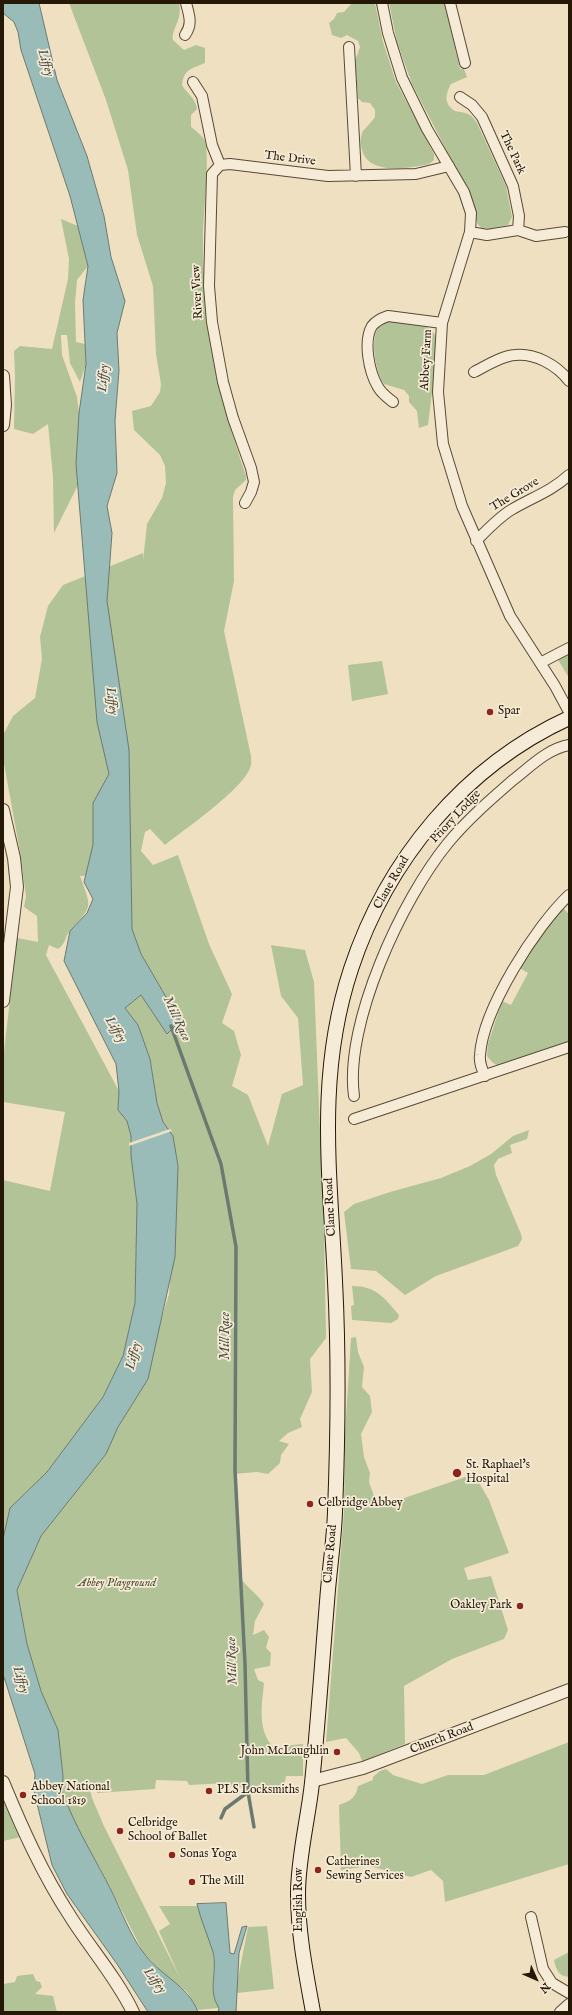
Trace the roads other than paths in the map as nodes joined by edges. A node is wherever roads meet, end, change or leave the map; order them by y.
1 (186, 3) edge
2 (382, 3) edge
3 (450, 3) edge
4 (185, 35) dead end
5 (349, 47) dead end
6 (465, 63) dead end
7 (193, 82) dead end
8 (460, 97) dead end
9 (220, 165) junction
10 (449, 166) junction
11 (356, 176) junction
12 (518, 230) junction
13 (470, 232) junction
14 (565, 232) dead end
15 (442, 323) junction
16 (474, 372) dead end
17 (3, 376) edge
18 (569, 381) edge
19 (393, 402) dead end
20 (3, 425) edge
21 (569, 474) edge
22 (245, 503) dead end
23 (476, 541) junction
24 (569, 648) edge
25 (540, 663) junction
26 (569, 712) edge
27 (569, 718) edge
28 (569, 745) edge
29 (3, 810) edge
30 (569, 895) edge
31 (3, 1001) edge
32 (569, 1047) edge
33 (485, 1076) junction
34 (354, 1096) dead end
35 (354, 1119) dead end
36 (569, 1690) edge
37 (3, 1782) edge
38 (312, 1785) junction
39 (531, 1916) dead end
40 (569, 1993) edge
41 (569, 2004) edge
42 (133, 2012) edge
43 (313, 2012) edge
44 (560, 2012) edge

1 - 4 street
2 - 10 street, Abbey Farm
3 - 6 street
5 - 11 street
7 - 9 street
8 - 12 street, The Park
9 - 11 street, The Drive
9 - 22 street, River View
10 - 11 street, The Drive
10 - 13 street, Abbey Farm
12 - 13 street
12 - 14 street
13 - 15 street, Abbey Farm
15 - 19 street
15 - 23 street, Abbey Farm
16 - 18 street
17 - 20 street
21 - 23 street, The Grove
23 - 25 street, Abbey Farm
24 - 25 street
25 - 26 street, Abbey Farm
27 - 38 main road, Clane Road
28 - 34 street, Priory Lodge
29 - 31 street
30 - 33 street
32 - 33 street
33 - 35 street
36 - 38 street, Church Road
37 - 42 street
38 - 43 main road, English Row
39 - 40 street
41 - 44 street

